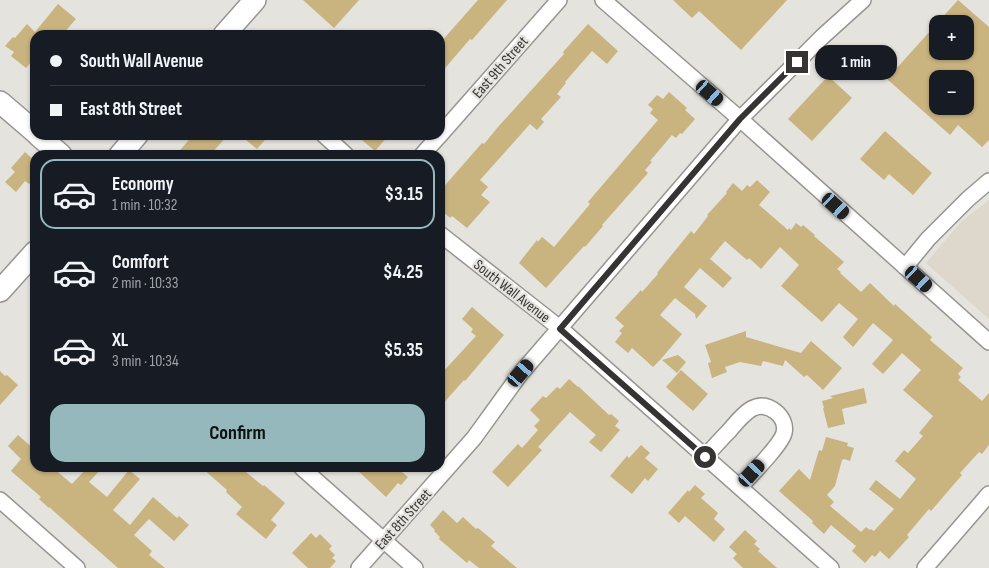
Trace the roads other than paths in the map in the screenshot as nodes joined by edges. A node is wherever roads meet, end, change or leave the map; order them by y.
1 (255, 0) edge
2 (559, 0) edge
3 (603, 0) edge
4 (863, 0) edge
5 (228, 30) edge
6 (0, 102) edge
7 (740, 119) junction
8 (30, 128) edge
9 (445, 129) edge
10 (44, 140) edge
11 (133, 140) edge
12 (330, 140) edge
13 (436, 140) edge
14 (55, 150) edge
15 (124, 150) edge
16 (340, 150) edge
17 (426, 150) edge
18 (989, 181) edge
19 (445, 238) edge
20 (30, 258) edge
21 (905, 267) junction
22 (0, 291) edge
23 (560, 329) junction
24 (989, 342) edge
25 (705, 457) junction
26 (445, 471) edge
27 (307, 472) edge
28 (444, 472) edge
29 (740, 487) junction
30 (989, 494) edge
31 (0, 500) edge
32 (384, 540) junction
33 (77, 568) edge
34 (359, 568) edge
35 (415, 568) edge
36 (831, 568) edge
37 (925, 568) edge

1 - 5 main road
2 - 9 street, East 9th Street
3 - 7 street
4 - 7 street, East 8th Street
6 - 8 main road
7 - 21 street
7 - 23 street, East 8th Street
10 - 14 main road
11 - 15 main road
12 - 16 street
13 - 17 street, East 9th Street
18 - 21 street
19 - 23 street, South Wall Avenue
20 - 22 main road
21 - 24 street
23 - 25 street, South Wall Avenue
23 - 26 street, East 8th Street
25 - 29 street, South Wall Avenue
25 - 29 street
27 - 32 street
28 - 32 street, East 8th Street
29 - 36 street, South Wall Avenue
30 - 37 street
31 - 33 street
32 - 34 street, East 8th Street
32 - 35 street

